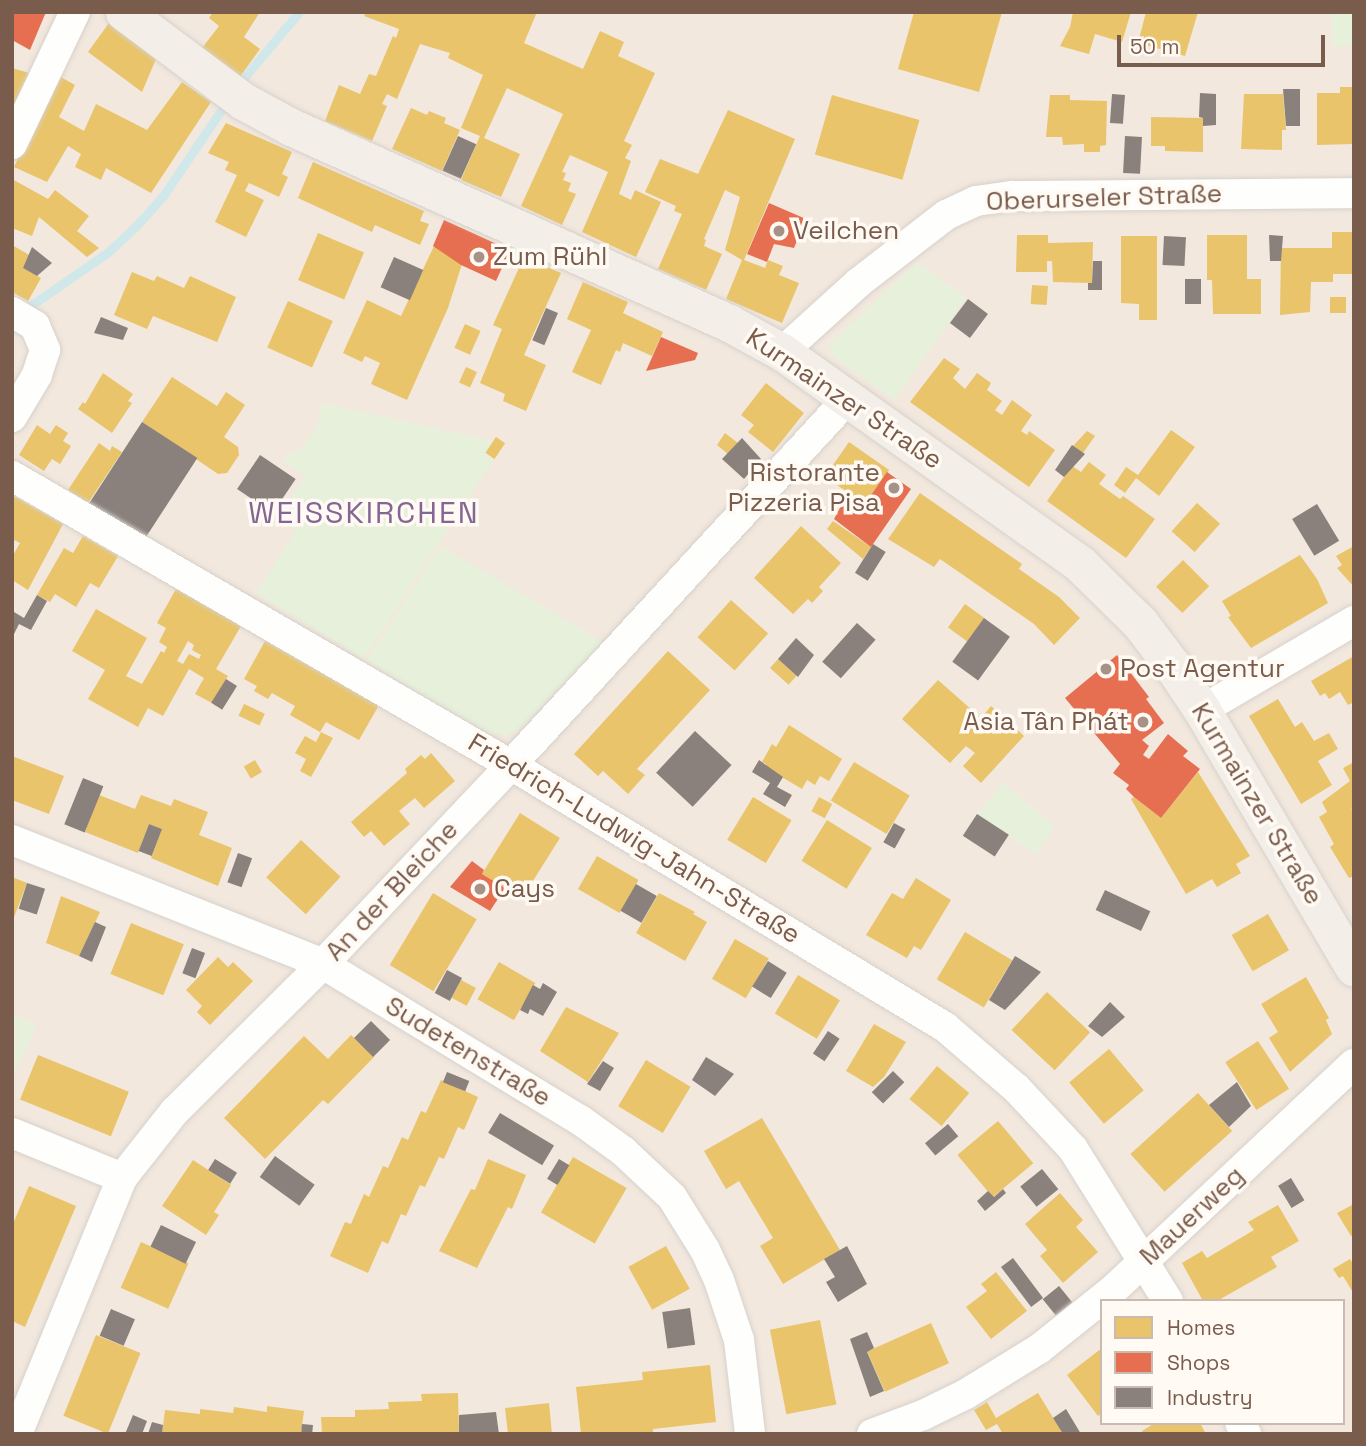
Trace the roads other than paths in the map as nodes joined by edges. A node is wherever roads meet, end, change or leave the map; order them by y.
1 (75, 12) edge
2 (124, 12) edge
3 (12, 144) edge
4 (1354, 193) edge
5 (12, 312) edge
6 (782, 352) junction
7 (848, 398) junction
8 (12, 418) edge
9 (12, 475) edge
10 (1354, 621) edge
11 (1202, 710) junction
12 (511, 765) junction
13 (12, 840) edge
14 (323, 964) junction
15 (1354, 968) edge
16 (1354, 1064) edge
17 (12, 1133) edge
18 (122, 1178) junction
19 (1144, 1260) junction
20 (1102, 1299) edge
21 (1167, 1299) edge
22 (1100, 1300) edge
23 (17, 1434) edge
24 (750, 1434) edge
25 (872, 1434) edge

1 - 3 street
2 - 6 main road, Kurmainzer Straße
4 - 6 street, Oberurseler Straße
5 - 8 street
6 - 7 main road, Kurmainzer Straße
7 - 11 main road, Kurmainzer Straße
7 - 12 street, An der Bleiche
9 - 12 street, Friedrich-Ludwig-Jahn-Straße
10 - 11 street
11 - 15 main road, Kurmainzer Straße
12 - 14 street, An der Bleiche
12 - 19 street, Friedrich-Ludwig-Jahn-Straße
13 - 14 street, Sudetenstraße
14 - 18 street, An der Bleiche
14 - 24 street, Sudetenstraße
16 - 19 street, Mauerweg
17 - 18 street
18 - 23 street, An der Bleiche
19 - 20 street, Mauerweg
19 - 21 street, Friedrich-Ludwig-Jahn-Straße
22 - 25 street, Mauerweg

